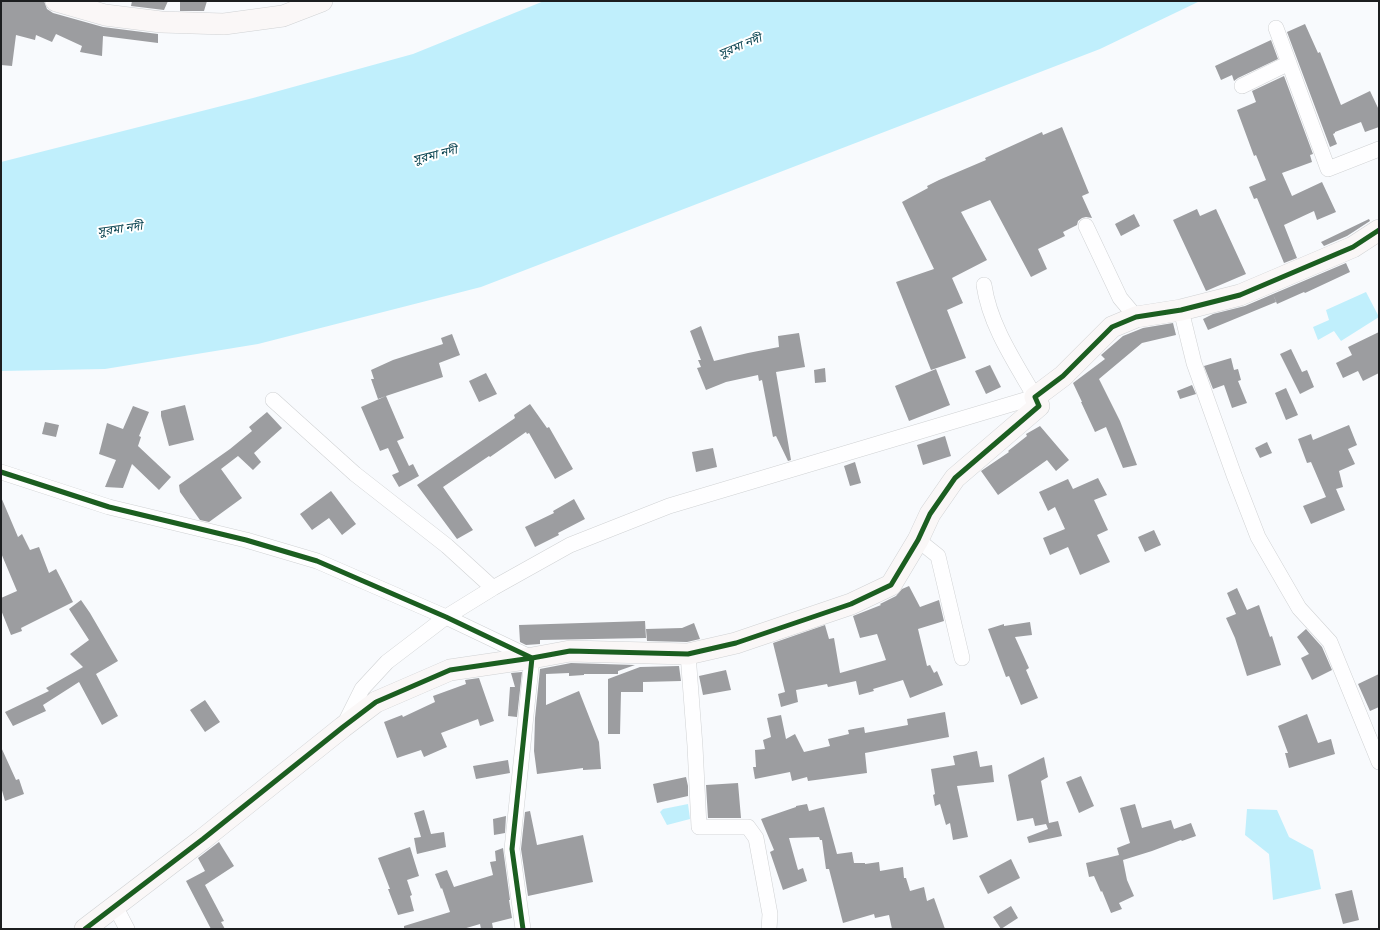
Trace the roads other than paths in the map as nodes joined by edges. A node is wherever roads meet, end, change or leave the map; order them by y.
1 (56, 1) edge
2 (322, 1) edge
3 (1276, 28) dead end
4 (1289, 63) junction
5 (1242, 86) dead end
6 (1379, 149) edge
7 (1086, 226) dead end
8 (1379, 230) edge
9 (984, 285) dead end
10 (1181, 310) junction
11 (1136, 318) junction
12 (1035, 397) junction
13 (273, 400) dead end
14 (1, 472) edge
15 (918, 540) junction
16 (492, 588) junction
17 (446, 617) junction
18 (688, 654) junction
19 (532, 658) junction
20 (962, 658) dead end
21 (343, 727) junction
22 (1379, 762) edge
23 (115, 906) junction
24 (85, 929) edge
25 (127, 929) edge
26 (523, 929) edge
27 (769, 929) edge

1 - 2 street
3 - 4 street
4 - 5 street
4 - 6 street
7 - 11 street
8 - 10 street
9 - 12 street
10 - 11 street
10 - 22 street
11 - 12 street
12 - 15 street
12 - 16 street
13 - 16 street
14 - 17 street
15 - 18 street
15 - 20 street
16 - 17 street
17 - 19 street
17 - 21 street
18 - 19 street
18 - 27 street
19 - 21 street
19 - 26 street
21 - 23 street
23 - 24 street
23 - 25 street

